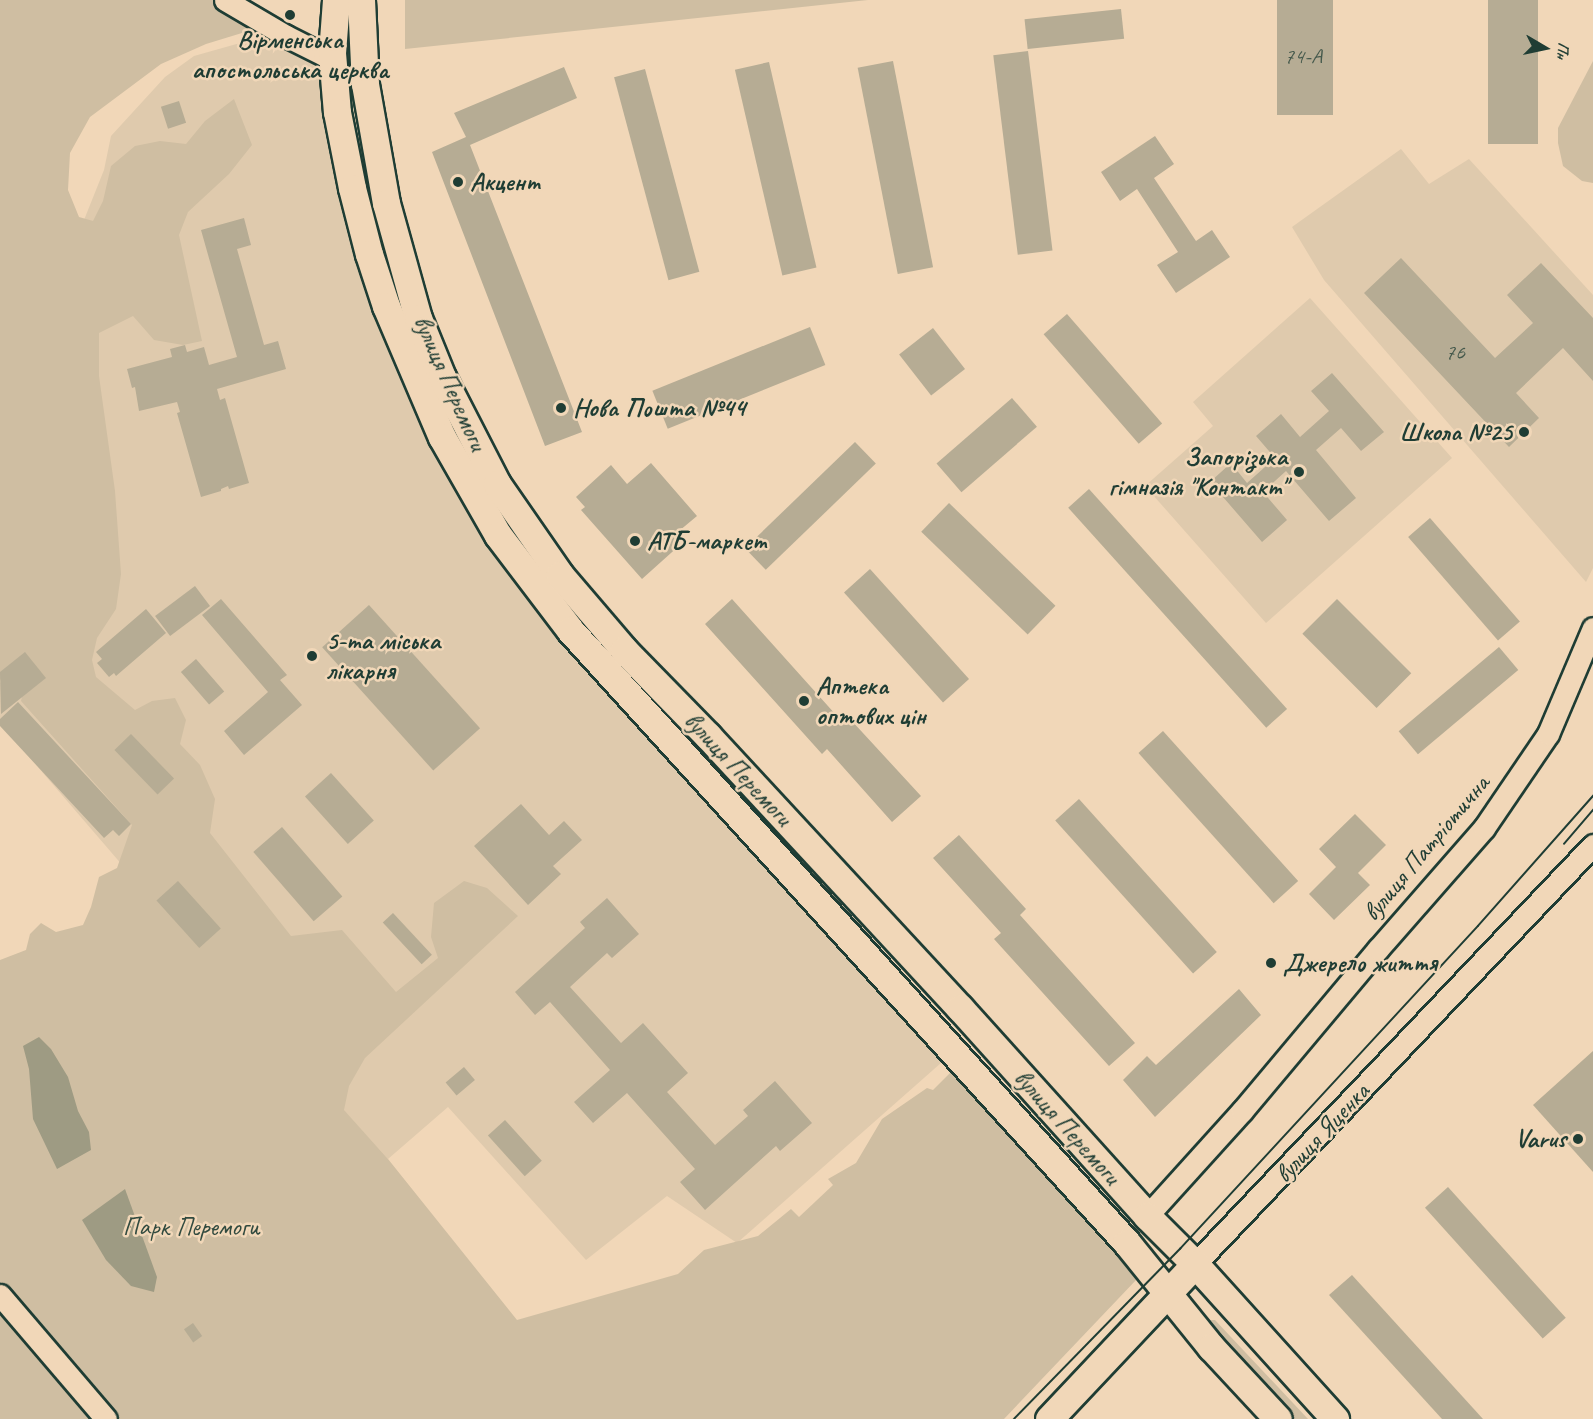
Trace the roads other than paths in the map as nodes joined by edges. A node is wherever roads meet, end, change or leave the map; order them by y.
1 (225, 0) edge
2 (336, 0) edge
3 (361, 0) edge
4 (333, 53) junction
5 (1593, 628) edge
6 (1593, 845) edge
7 (969, 1018) junction
8 (943, 1042) junction
9 (1147, 1216) junction
10 (1195, 1264) junction
11 (1167, 1293) junction
12 (0, 1295) edge
13 (106, 1419) edge
14 (1049, 1419) edge
15 (1278, 1419) edge
16 (1335, 1419) edge

1 - 4 street
2 - 4 main road, вулиця Перемоги
3 - 7 main road, вулиця Перемоги
4 - 8 main road, вулиця Перемоги
5 - 9 street, вулиця Патріотична
6 - 10 street, вулиця Яценка
7 - 8 main road
7 - 9 main road, вулиця Перемоги
8 - 11 main road, вулиця Перемоги
9 - 10 main road, вулиця Перемоги
10 - 11 main road, вулиця Яценка
10 - 16 main road, вулиця Перемоги
11 - 14 main road, вулиця Яценка
11 - 15 main road, вулиця Перемоги
12 - 13 street

